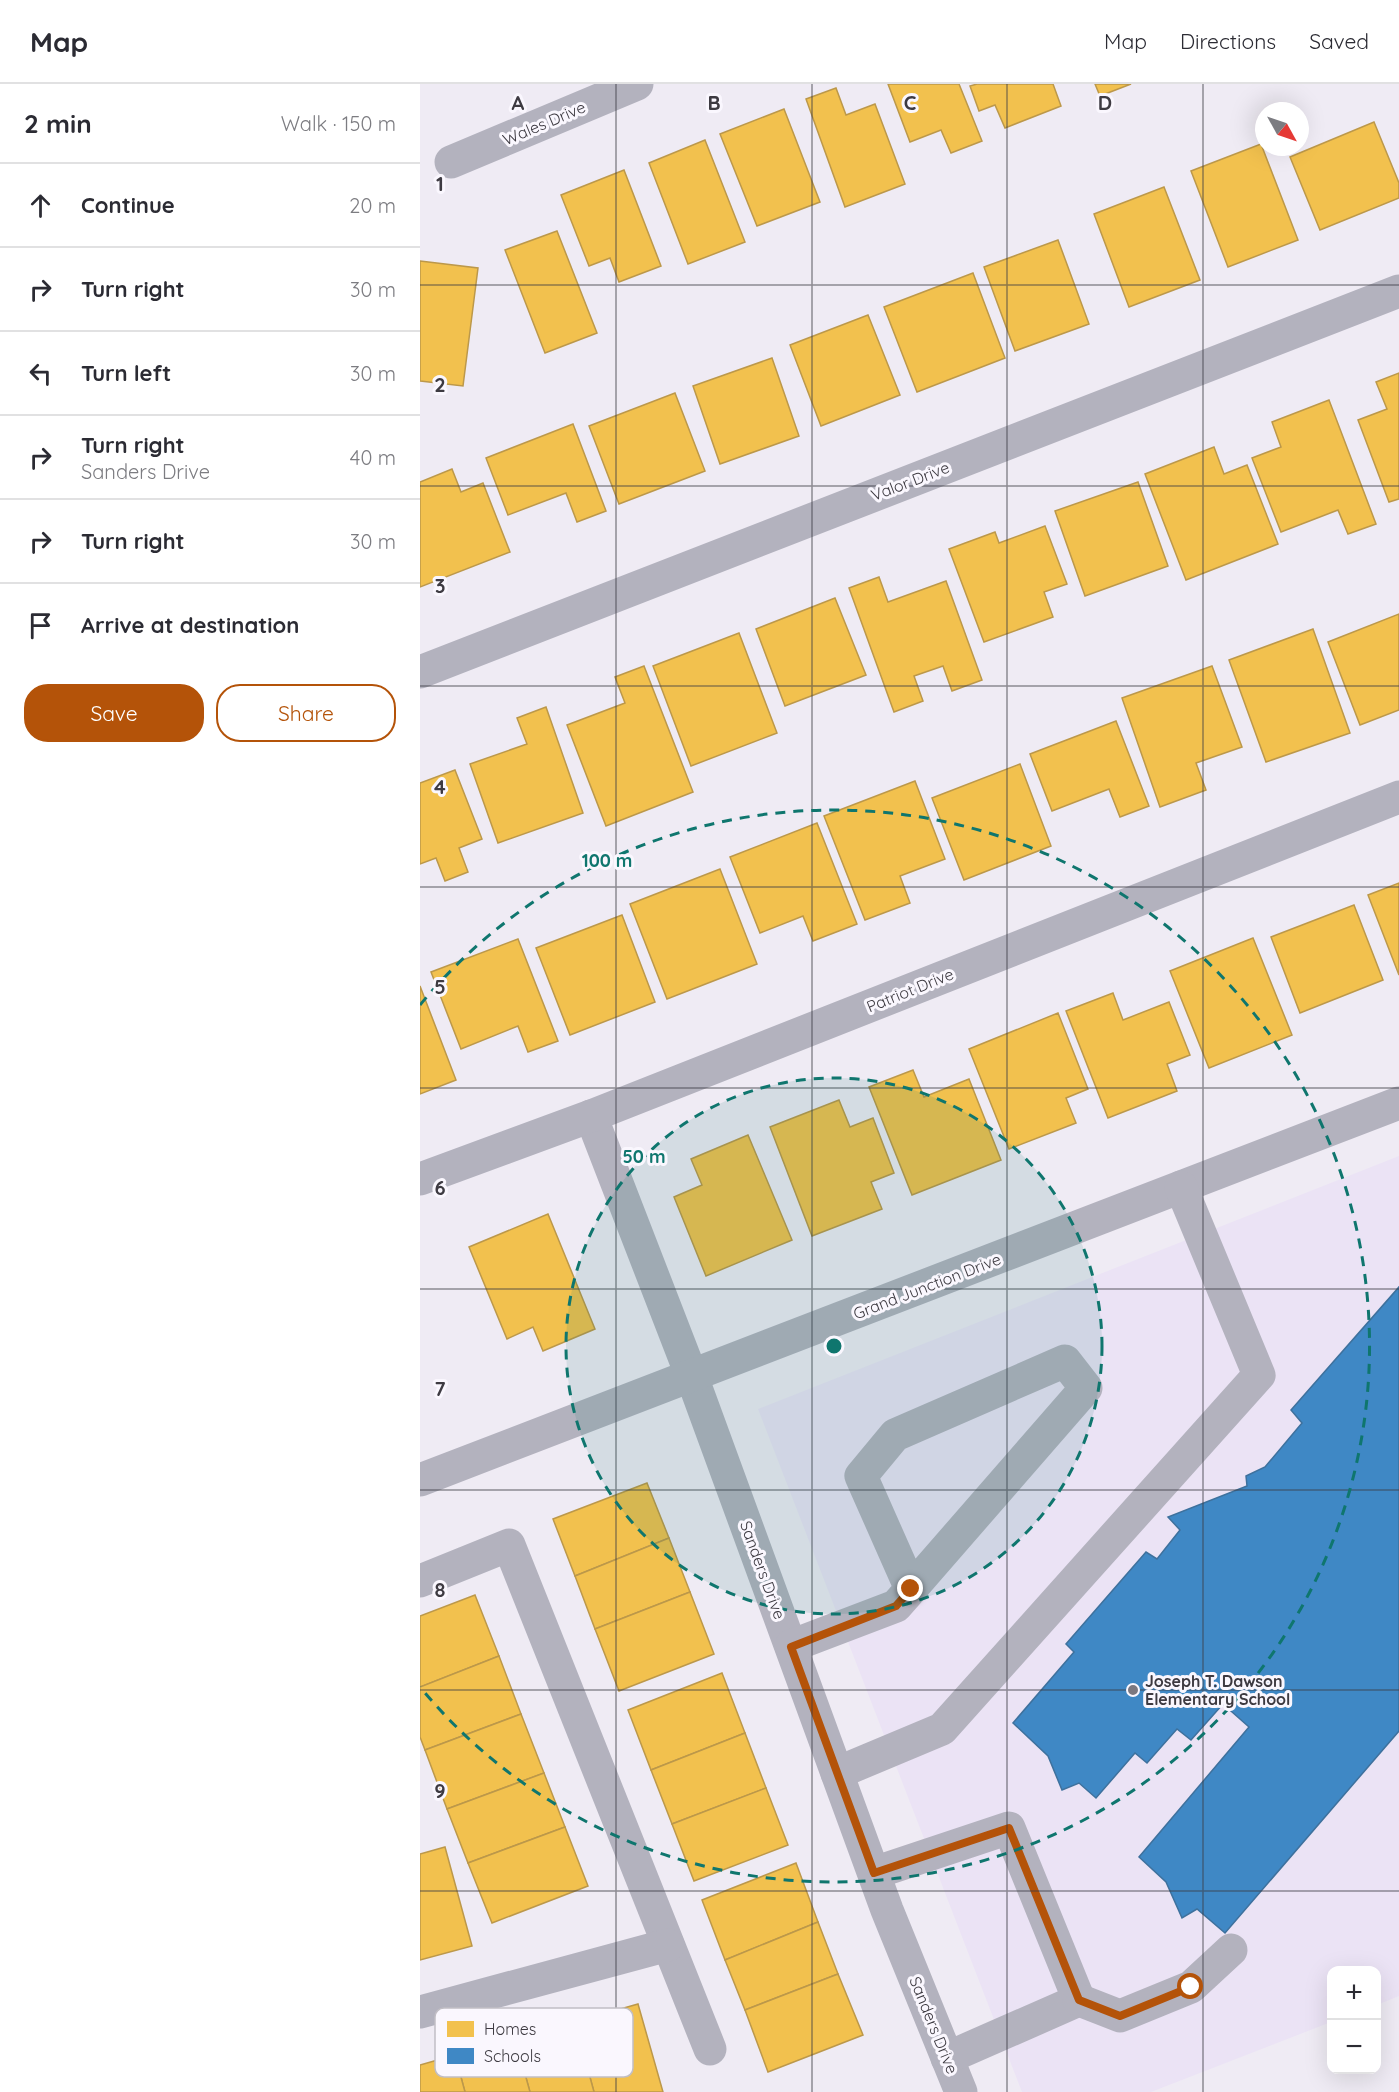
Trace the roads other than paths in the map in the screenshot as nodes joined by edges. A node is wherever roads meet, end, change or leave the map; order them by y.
1 (637, 84) edge
2 (451, 162) dead end
3 (1399, 291) edge
4 (420, 672) edge
5 (1399, 797) edge
6 (1399, 1102) edge
7 (591, 1116) junction
8 (420, 1179) edge
9 (1181, 1187) junction
10 (692, 1377) junction
11 (420, 1480) edge
12 (420, 1581) edge
13 (911, 1589) junction
14 (791, 1647) junction
15 (837, 1773) junction
16 (874, 1873) junction
17 (668, 1945) junction
18 (1231, 1950) dead end
19 (1079, 2000) junction
20 (420, 2012) edge
21 (710, 2049) dead end
22 (947, 2058) junction
23 (961, 2092) edge

1 - 2 street, Wales Drive
3 - 4 street, Valor Drive
5 - 7 street, Patriot Drive
6 - 9 street, Grand Junction Drive
7 - 8 street, Patriot Drive
7 - 10 street, Sanders Drive
9 - 10 street, Grand Junction Drive
9 - 15 street
10 - 11 street, Grand Junction Drive
10 - 14 street, Sanders Drive
12 - 17 street
13 - 13 street
13 - 14 street
14 - 15 street, Sanders Drive
15 - 16 street, Sanders Drive
16 - 19 street
16 - 22 street, Sanders Drive
17 - 20 street
17 - 21 street
18 - 19 street
19 - 22 street
22 - 23 street, Sanders Drive

